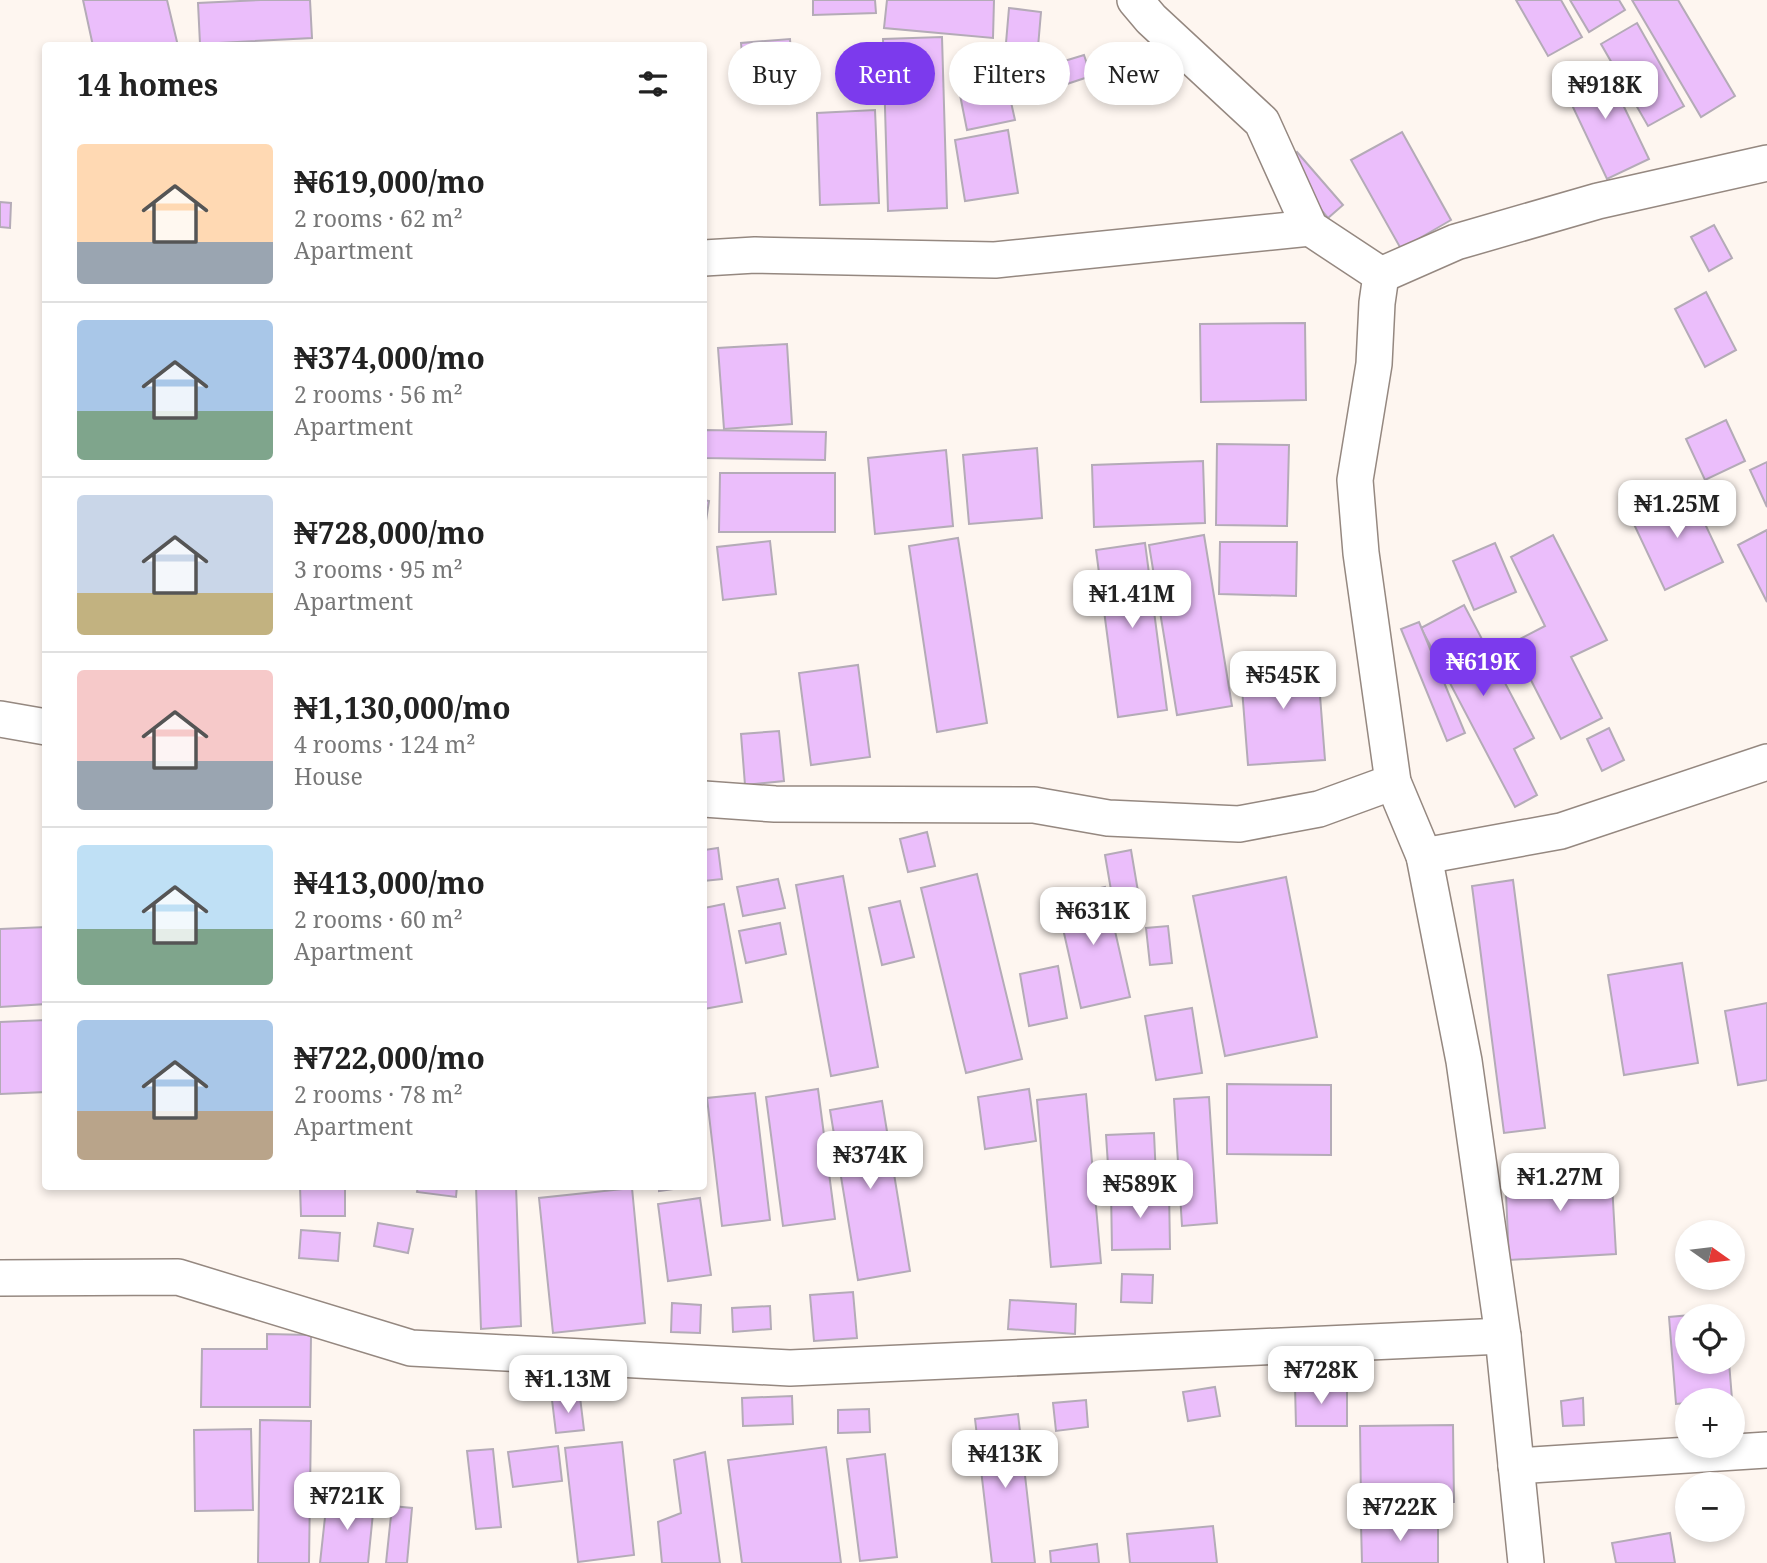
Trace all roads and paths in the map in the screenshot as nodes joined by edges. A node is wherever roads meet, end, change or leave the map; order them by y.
1 (1135, 0) edge
2 (1767, 163) edge
3 (1310, 228) junction
4 (707, 258) edge
5 (1381, 275) junction
6 (0, 719) edge
7 (42, 726) edge
8 (1767, 762) edge
9 (1393, 782) junction
10 (707, 799) edge
11 (1424, 856) junction
12 (0, 1278) edge
13 (1503, 1336) junction
14 (1767, 1450) edge
15 (1516, 1466) junction
16 (1526, 1563) edge

1 - 3 street
2 - 5 street
3 - 4 street
3 - 5 street
5 - 9 street
6 - 7 street
8 - 11 street
9 - 10 street
9 - 11 street
11 - 13 street
12 - 13 street
13 - 15 street
14 - 15 street
15 - 16 street

